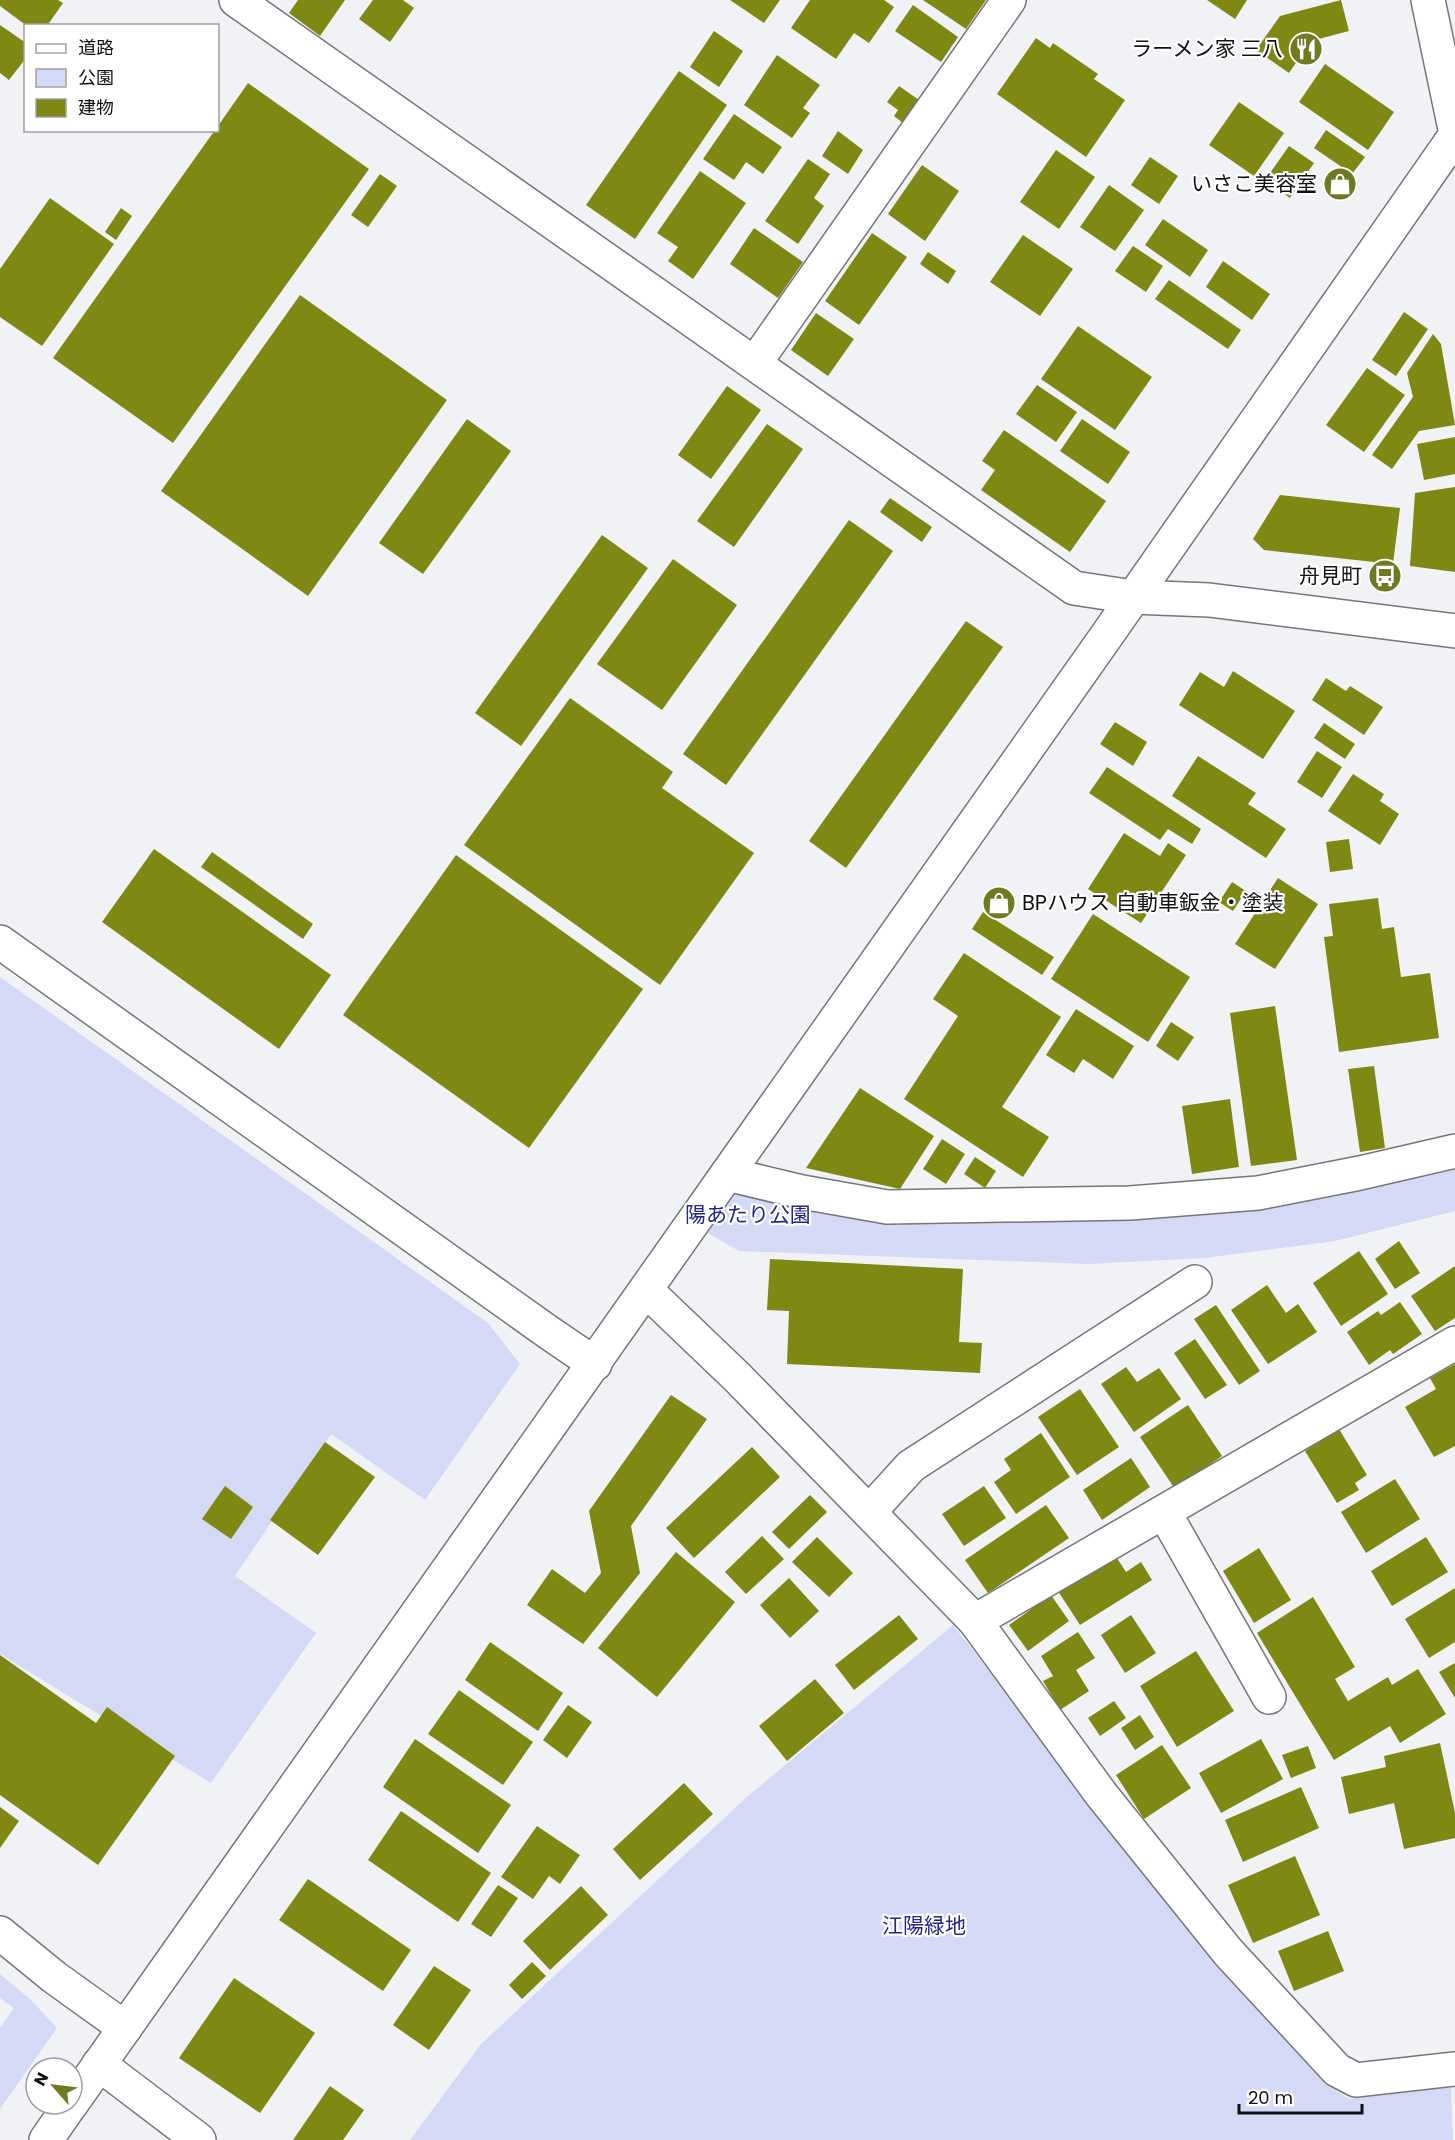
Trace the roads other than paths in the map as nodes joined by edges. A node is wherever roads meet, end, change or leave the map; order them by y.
1 (236, 0) edge
2 (1009, 0) edge
3 (1428, 0) edge
4 (1455, 129) edge
5 (1455, 136) edge
6 (755, 363) junction
7 (1133, 597) junction
8 (1455, 631) edge
9 (0, 942) edge
10 (1455, 1151) edge
11 (727, 1174) junction
12 (1195, 1282) dead end
13 (646, 1290) junction
14 (1455, 1343) edge
15 (595, 1364) junction
16 (869, 1512) junction
17 (1164, 1512) junction
18 (975, 1621) junction
19 (1269, 1697) dead end
20 (0, 1933) edge
21 (125, 2028) junction
22 (99, 2064) junction
23 (1455, 2069) edge
24 (84, 2086) edge
25 (63, 2116) edge
26 (46, 2140) edge
27 (199, 2140) edge

1 - 6 street
2 - 6 street
3 - 4 street
5 - 7 street
6 - 7 street
7 - 8 street
7 - 11 street
9 - 15 street
10 - 11 street
11 - 13 street
12 - 16 street
13 - 15 street
13 - 16 street
14 - 17 street
15 - 21 street
16 - 18 street
17 - 18 street
17 - 19 street
18 - 23 street
20 - 21 street
21 - 22 street
22 - 24 street
22 - 27 street
25 - 26 street

